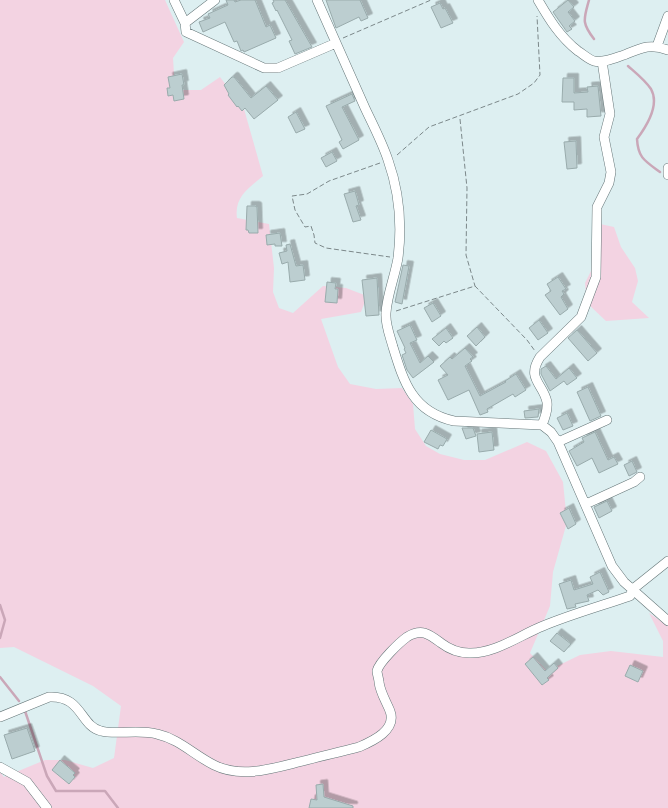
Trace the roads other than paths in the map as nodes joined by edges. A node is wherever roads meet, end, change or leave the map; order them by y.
1 (174, 0) edge
2 (215, 0) edge
3 (317, 0) edge
4 (538, 0) edge
5 (668, 16) edge
6 (185, 23) junction
7 (336, 42) junction
8 (658, 46) junction
9 (668, 50) edge
10 (602, 61) junction
11 (668, 168) edge
12 (668, 175) edge
13 (607, 420) dead end
14 (542, 425) junction
15 (558, 442) junction
16 (640, 477) dead end
17 (586, 504) junction
18 (668, 561) edge
19 (633, 589) junction
20 (668, 621) edge
21 (0, 717) edge
22 (0, 766) edge
23 (47, 808) edge

1 - 6 street
2 - 6 street
3 - 7 street
4 - 10 street
5 - 8 street
6 - 7 street
7 - 14 street
8 - 9 street
8 - 10 street
10 - 14 street
11 - 12 street
13 - 15 street
14 - 15 street
15 - 17 street
16 - 17 street
17 - 19 street
18 - 19 street
19 - 20 street
19 - 21 street
22 - 23 street

